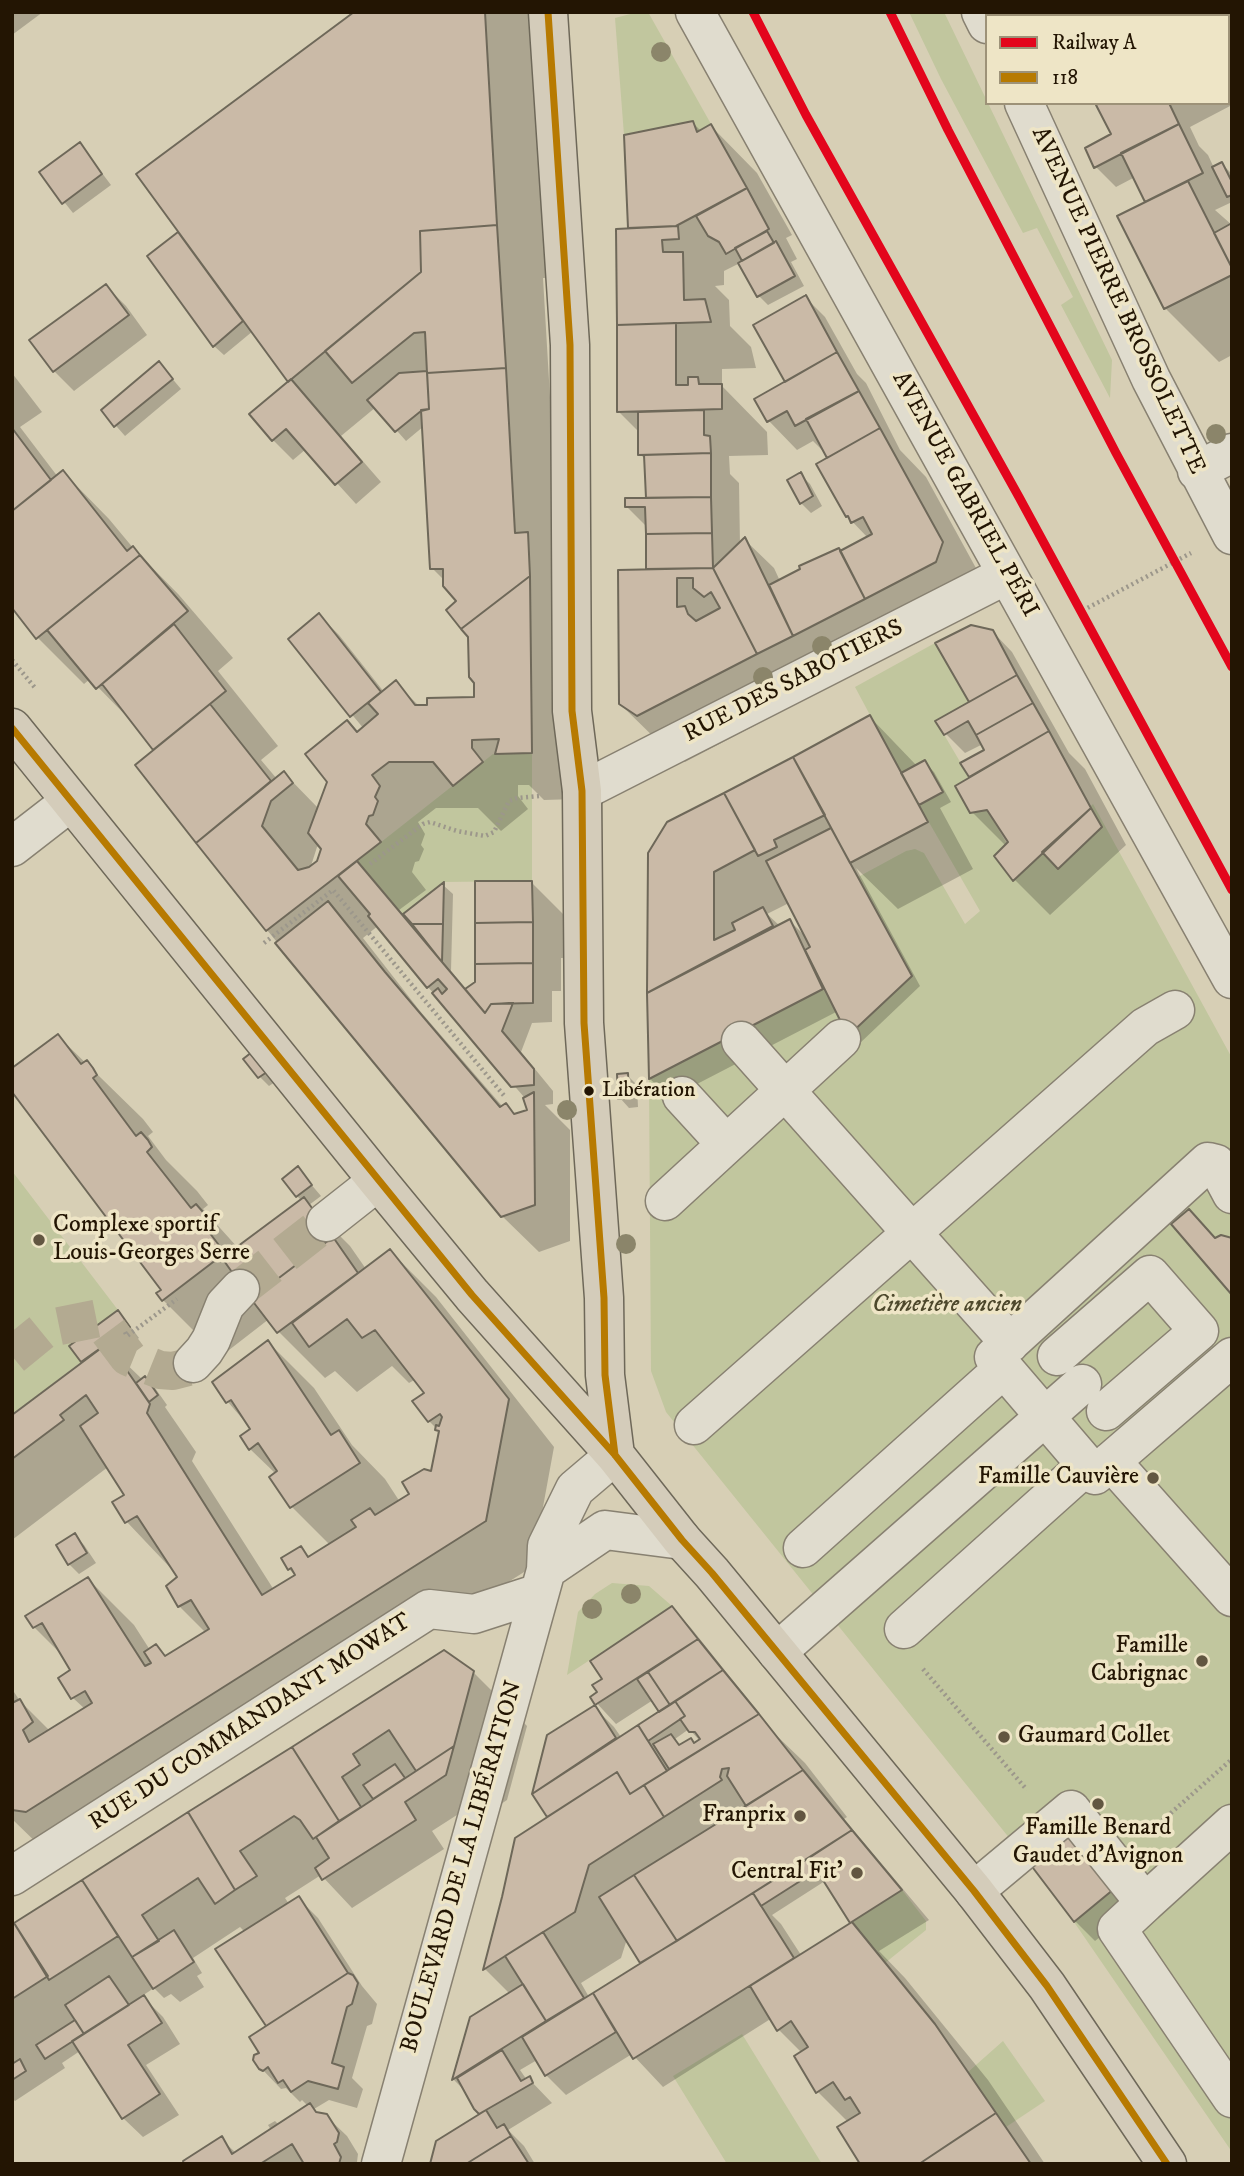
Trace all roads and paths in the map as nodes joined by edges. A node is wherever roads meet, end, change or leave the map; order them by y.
1 (548, 12) edge
2 (695, 12) edge
3 (1025, 105) edge
4 (1232, 453) edge
5 (1197, 471) junction
6 (1232, 536) edge
7 (1196, 551) dead end
8 (1006, 575) junction
9 (1066, 619) dead end
10 (12, 728) edge
11 (582, 792) junction
12 (71, 802) junction
13 (12, 847) edge
14 (370, 864) dead end
15 (264, 943) dead end
16 (1232, 979) edge
17 (1175, 1010) dead end
18 (841, 1039) dead end
19 (741, 1041) dead end
20 (785, 1090) junction
21 (682, 1096) dead end
22 (506, 1098) dead end
23 (726, 1144) junction
24 (378, 1181) junction
25 (1232, 1194) edge
26 (665, 1201) dead end
27 (326, 1222) tunnel mouth
28 (911, 1232) junction
29 (240, 1289) tunnel mouth
30 (164, 1309) dead end
31 (125, 1332) dead end
32 (1015, 1346) junction
33 (1232, 1357) edge
34 (193, 1363) tunnel mouth
35 (1082, 1384) junction
36 (1045, 1416) junction
37 (694, 1425) dead end
38 (615, 1455) junction
39 (1110, 1456) junction
40 (682, 1540) junction
41 (803, 1548) dead end
42 (542, 1582) junction
43 (1232, 1597) edge
44 (904, 1629) joint
45 (777, 1652) junction
46 (1232, 1759) edge
47 (1056, 1823) junction
48 (1232, 1824) edge
49 (1114, 1864) junction
50 (12, 1876) edge
51 (974, 1891) junction
52 (1145, 1903) junction
53 (1232, 2098) edge
54 (381, 2164) edge
55 (1167, 2164) edge

1 - 11 main road
2 - 8 street, AVENUE GABRIEL PÉRI
3 - 5 street, AVENUE PIERRE BROSSOLETTE
4 - 5 street
5 - 6 street, AVENUE PIERRE BROSSOLETTE
7 - 9 path
8 - 11 street, RUE DES SABOTIERS
8 - 16 street, AVENUE GABRIEL PÉRI
10 - 12 main road
11 - 14 path
11 - 38 main road
12 - 13 street
12 - 24 main road
15 - 22 path
17 - 28 street
18 - 20 street
19 - 20 street
20 - 23 street
20 - 28 street
21 - 23 street
23 - 26 street
24 - 27 street
24 - 38 main road
25 - 32 street
28 - 32 street
28 - 37 street
29 - 34 street
30 - 31 path
32 - 35 street
32 - 36 street
32 - 41 street
33 - 39 street
35 - 36 street
35 - 39 street
36 - 39 street
36 - 45 street
38 - 40 main road
38 - 42 street, BOULEVARD DE LA LIBÉRATION
39 - 43 street
39 - 44 street
40 - 42 street
40 - 45 main road
42 - 50 street, RUE DU COMMANDANT MOWAT
42 - 54 street, BOULEVARD DE LA LIBÉRATION
44 - 47 path
45 - 51 main road
46 - 49 path
47 - 49 street
47 - 51 street
48 - 52 street
49 - 52 street
51 - 55 main road
52 - 53 street

